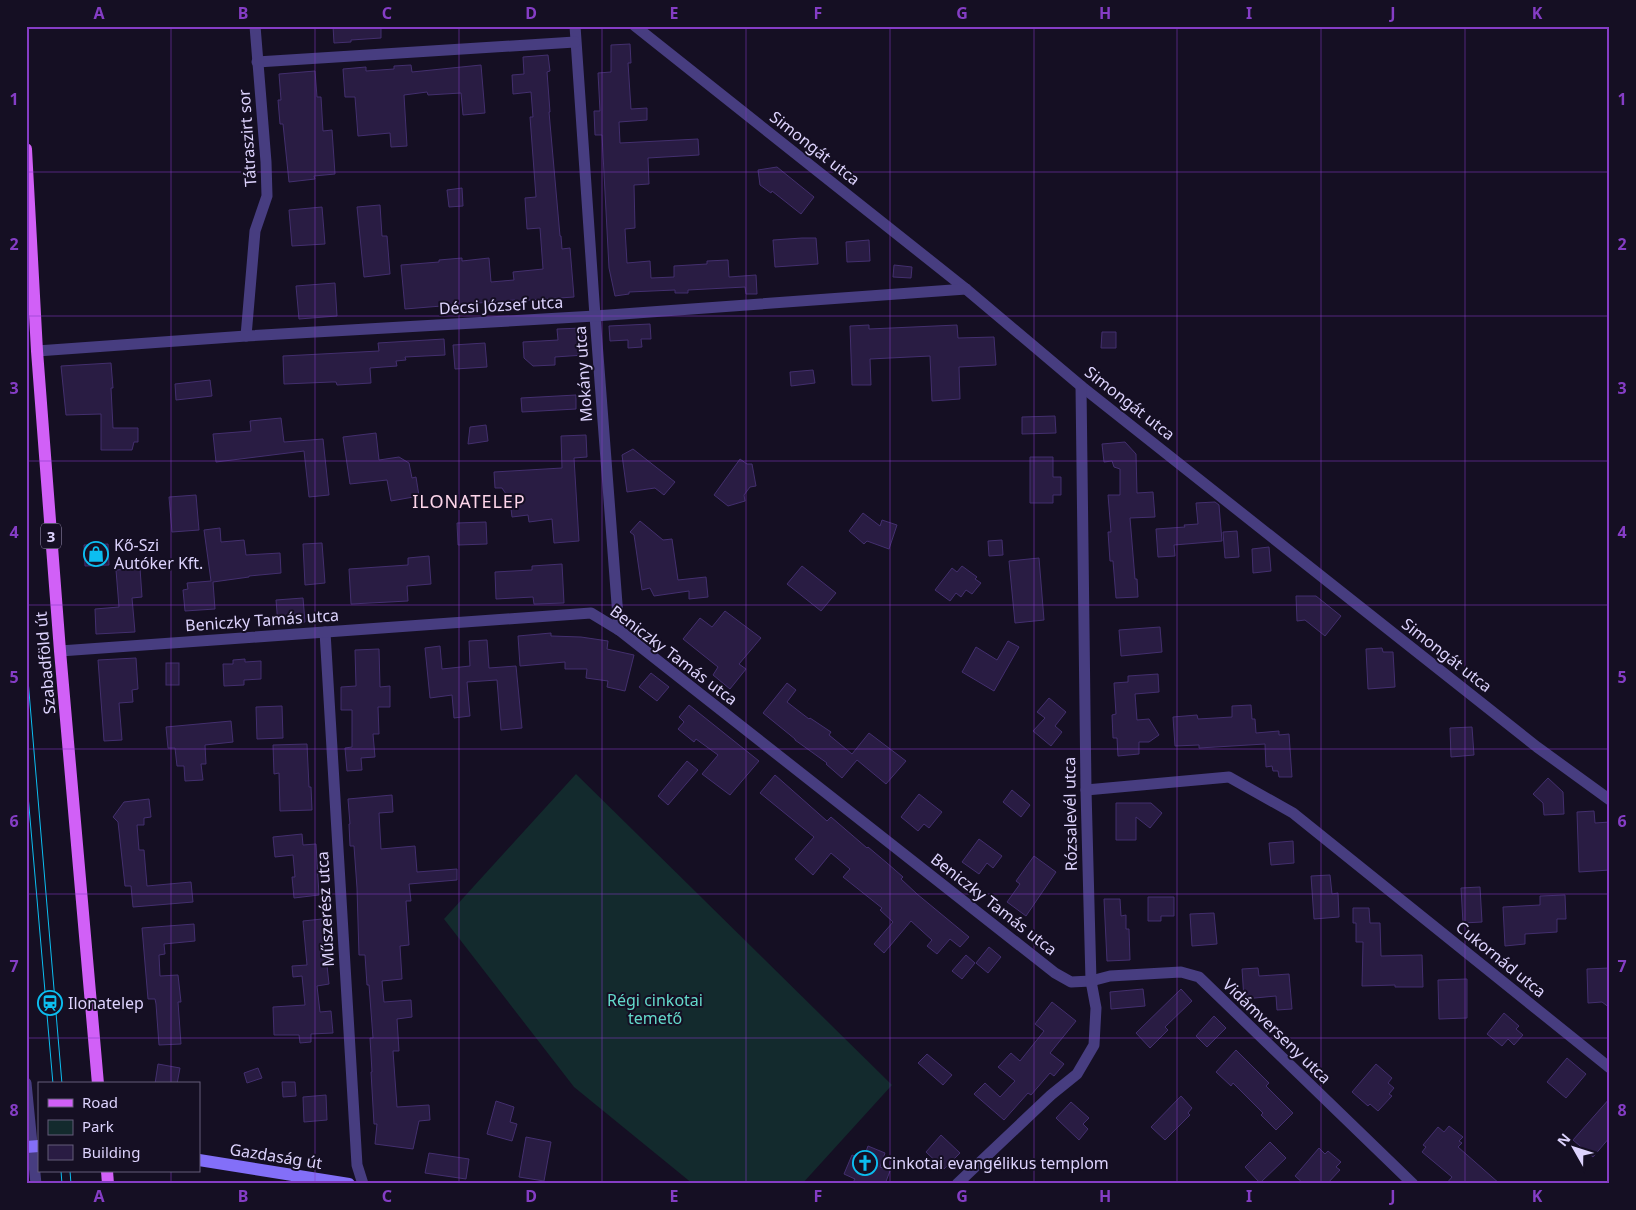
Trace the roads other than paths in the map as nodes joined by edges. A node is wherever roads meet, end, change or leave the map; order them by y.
1 (255, 26) edge
2 (575, 26) edge
3 (634, 26) edge
4 (576, 42) junction
5 (258, 62) junction
6 (26, 149) edge
7 (966, 289) junction
8 (595, 316) junction
9 (246, 336) junction
10 (37, 350) junction
11 (1081, 386) junction
12 (619, 630) junction
13 (325, 632) junction
14 (60, 651) junction
15 (1086, 790) junction
16 (1610, 800) edge
17 (1091, 981) junction
18 (1610, 1068) edge
19 (98, 1082) edge
20 (26, 1083) edge
21 (32, 1147) edge
22 (200, 1160) edge
23 (36, 1184) edge
24 (349, 1184) edge
25 (363, 1184) edge
26 (957, 1184) edge
27 (1413, 1184) edge

1 - 5 street, Tátraszirt sor
2 - 4 street, Mokány utca
3 - 7 street, Simongát utca
4 - 5 street
4 - 8 street, Mokány utca
5 - 9 street, Tátraszirt sor
6 - 10 main road, Szabadföld út / 3
7 - 8 street, Décsi József utca
7 - 11 street, Simongát utca
8 - 9 street, Décsi József utca
8 - 12 street, Mokány utca
9 - 10 street, Décsi József utca
10 - 14 main road, Szabadföld út / 3
11 - 15 street, Rózsalevél utca
11 - 16 street, Simongát utca
12 - 13 street, Beniczky Tamás utca
12 - 17 street, Beniczky Tamás utca
13 - 14 street, Beniczky Tamás utca
13 - 25 street, Műszerész utca
14 - 19 main road, Szabadföld út / 3
15 - 17 street, Rózsalevél utca
15 - 18 street, Cukornád utca
17 - 26 street, Rózsalevél utca
17 - 27 street, Vidámverseny utca
20 - 21 street
21 - 23 street
22 - 24 street, Gazdaság út

